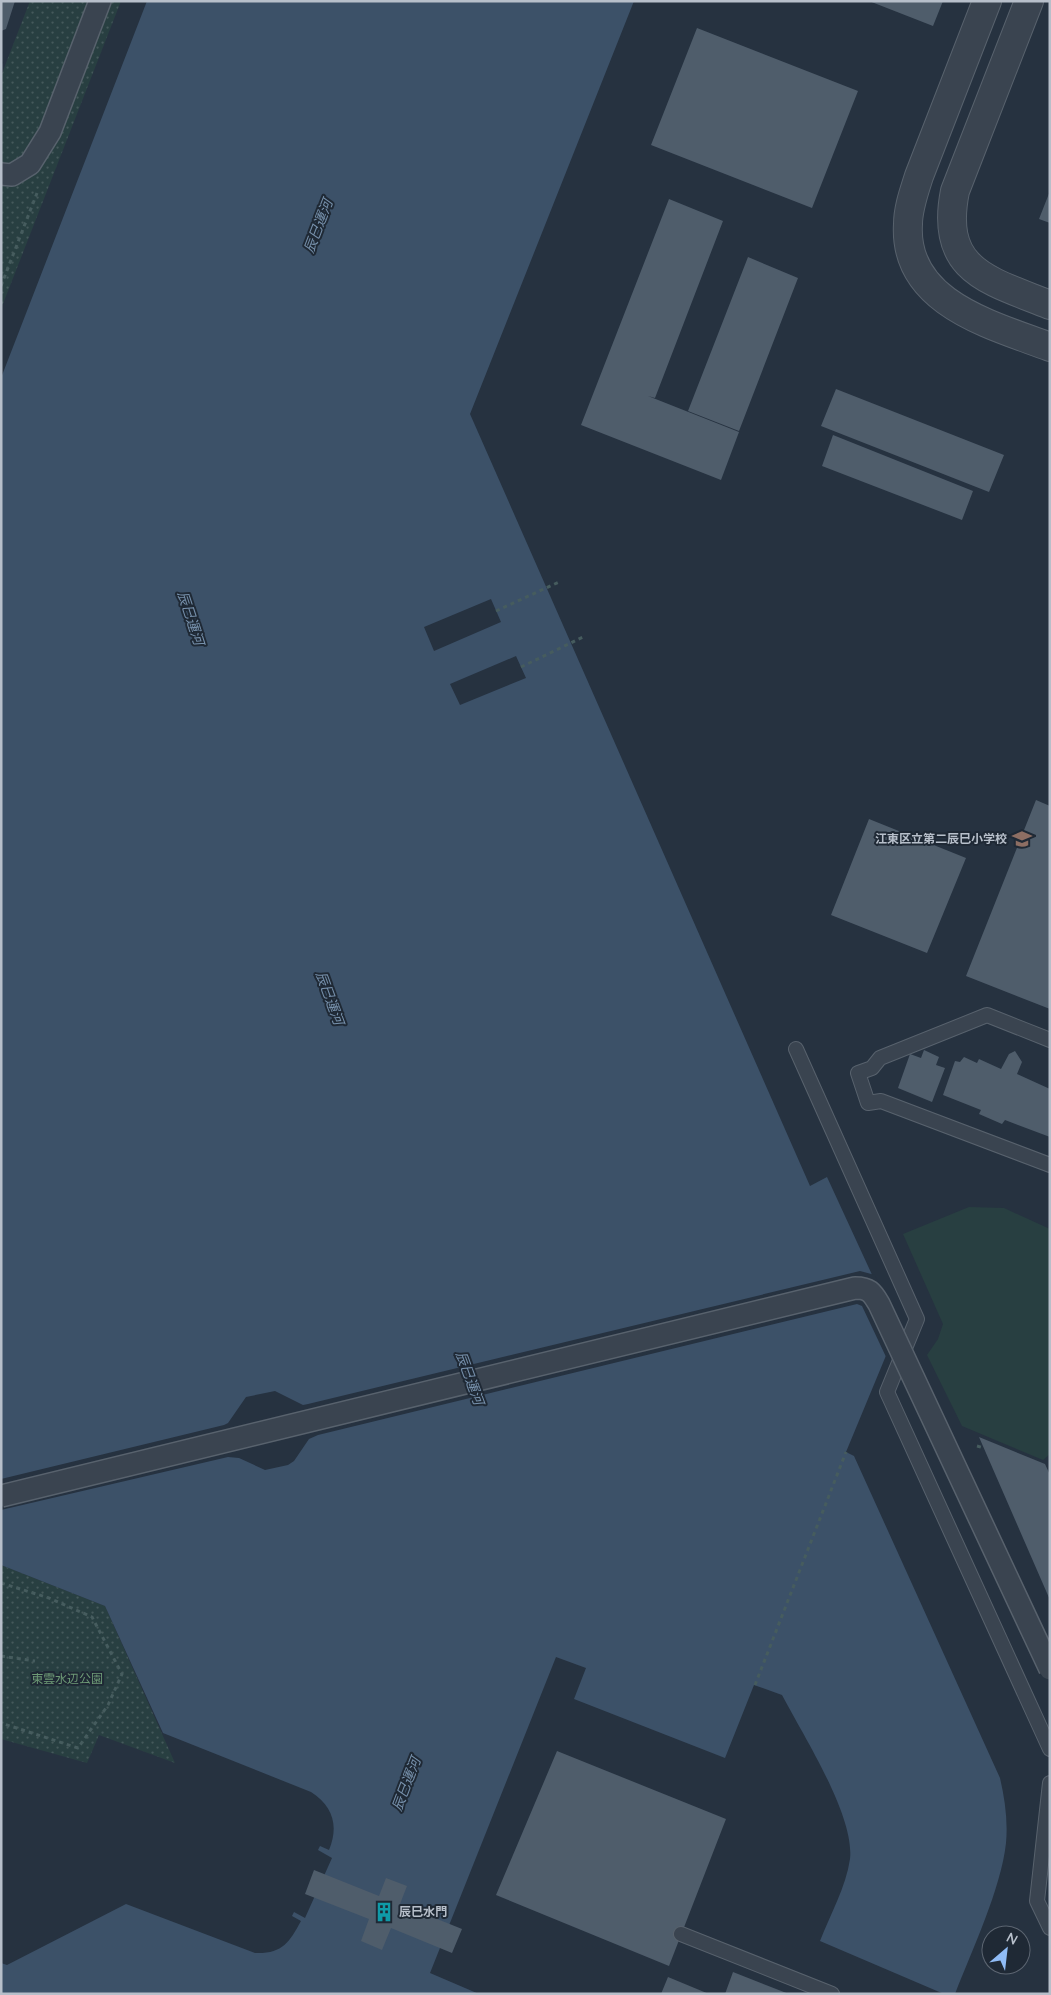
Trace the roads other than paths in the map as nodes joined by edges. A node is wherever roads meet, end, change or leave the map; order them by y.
1 (100, 1) edge
2 (987, 1) edge
3 (1029, 1) edge
4 (1, 174) edge
5 (1050, 304) edge
6 (1050, 347) edge
7 (1050, 1040) edge
8 (796, 1049) dead end
9 (1050, 1165) edge
10 (1, 1496) edge
11 (1050, 1669) edge
12 (1050, 1749) edge
13 (1050, 1782) edge
14 (1050, 1928) edge
15 (681, 1934) dead end
16 (832, 1994) edge

1 - 4 street
2 - 6 street
3 - 5 street
7 - 9 lane
8 - 12 lane
10 - 11 street, bridge
13 - 14 lane
15 - 16 lane

